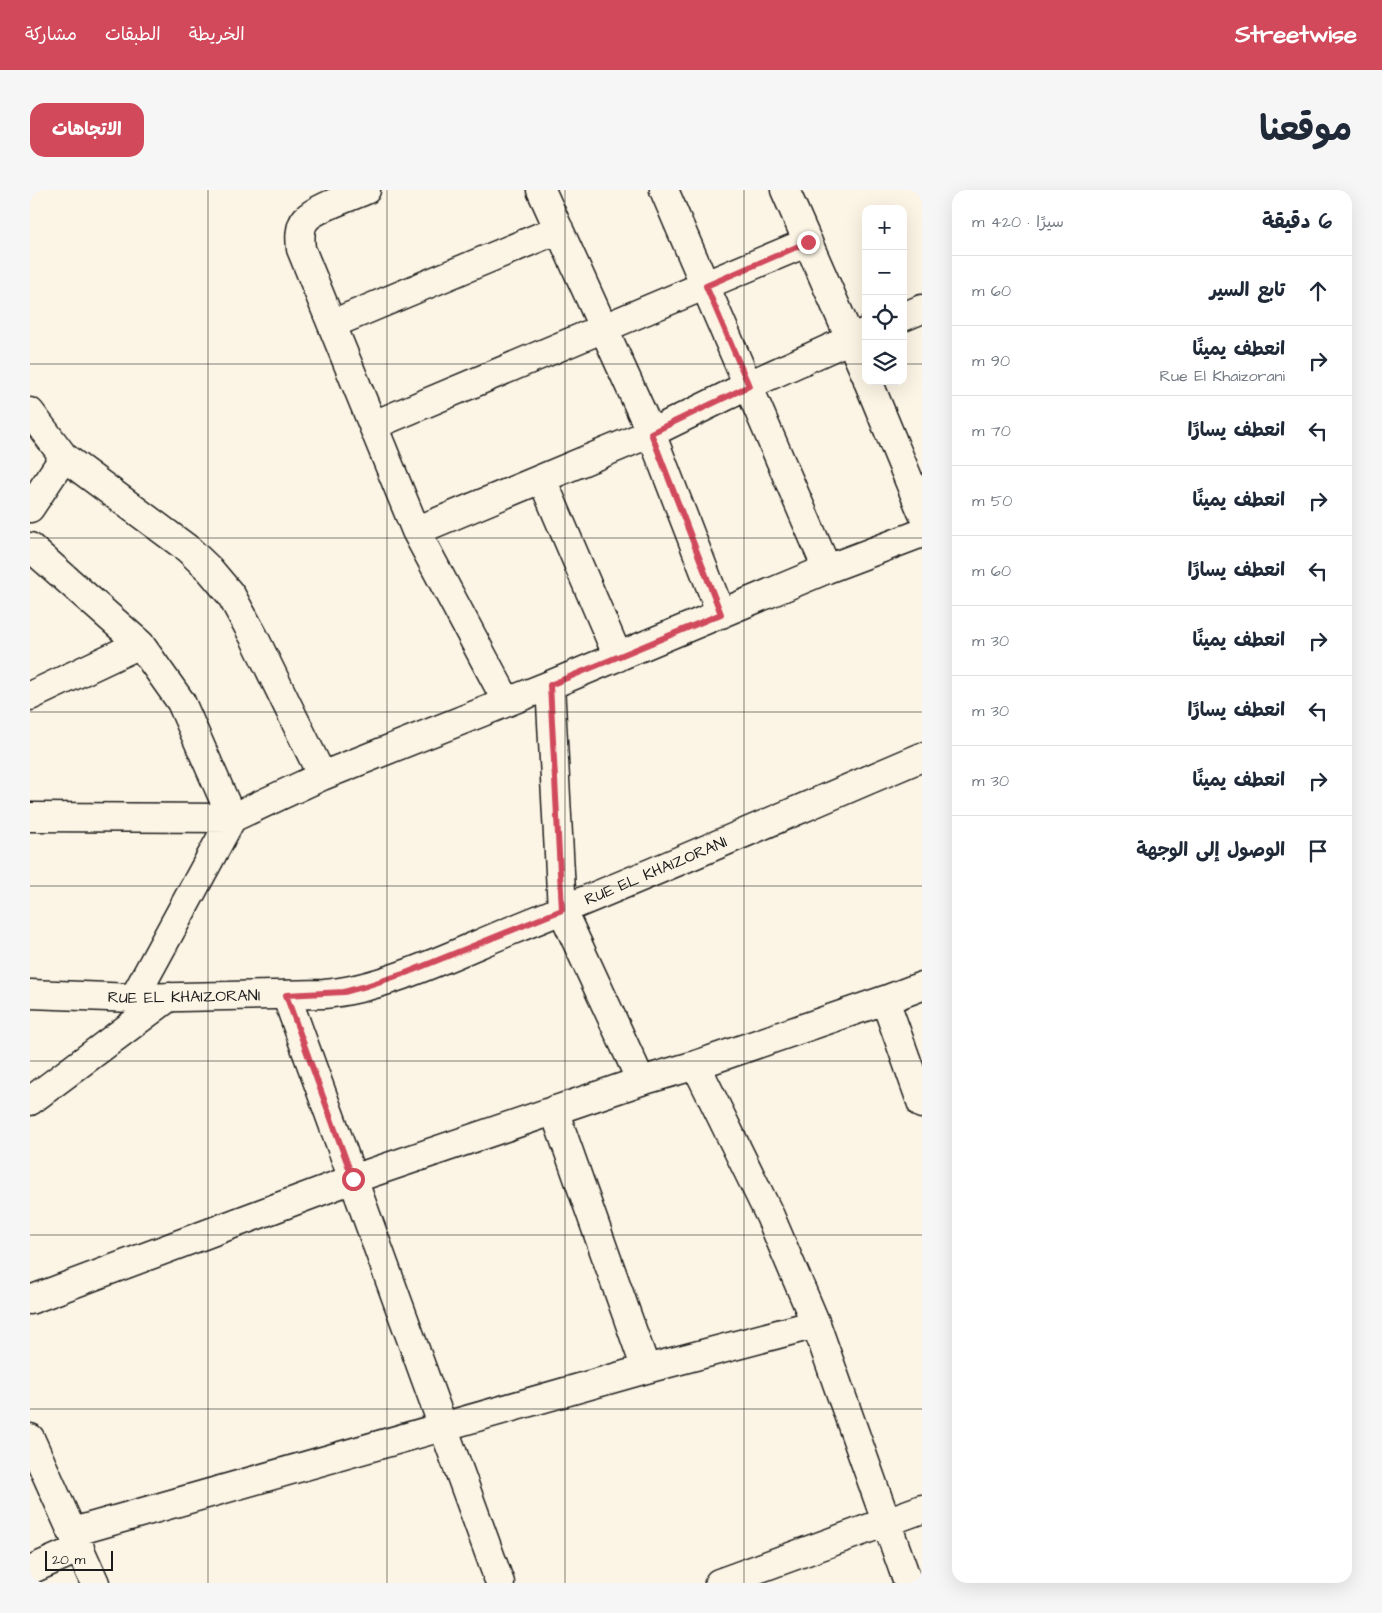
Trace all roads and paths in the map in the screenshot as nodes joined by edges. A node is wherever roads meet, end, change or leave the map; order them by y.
1 (363, 190) edge
2 (541, 190) edge
3 (664, 190) edge
4 (786, 190) edge
5 (559, 229) junction
6 (808, 242) junction
7 (706, 286) junction
8 (922, 309) edge
9 (907, 315) edge
10 (332, 324) junction
11 (603, 328) junction
12 (858, 335) edge
13 (862, 356) edge
14 (870, 385) edge
15 (749, 386) junction
16 (30, 412) edge
17 (374, 425) junction
18 (651, 433) junction
19 (64, 457) junction
20 (542, 479) junction
21 (30, 508) edge
22 (922, 512) edge
23 (416, 531) junction
24 (922, 533) edge
25 (30, 547) edge
26 (827, 569) junction
27 (721, 614) junction
28 (140, 644) junction
29 (618, 657) junction
30 (550, 685) junction
31 (30, 696) edge
32 (507, 702) junction
33 (922, 757) edge
34 (322, 776) junction
35 (30, 817) edge
36 (232, 818) junction
37 (562, 910) junction
38 (922, 986) edge
39 (30, 994) edge
40 (286, 995) junction
41 (169, 997) junction
42 (134, 998) junction
43 (885, 1000) junction
44 (696, 1065) junction
45 (641, 1081) junction
46 (30, 1101) edge
47 (922, 1104) edge
48 (554, 1110) junction
49 (353, 1179) junction
50 (30, 1300) edge
51 (816, 1324) junction
52 (646, 1369) junction
53 (443, 1426) junction
54 (30, 1438) edge
55 (922, 1509) edge
56 (885, 1521) junction
57 (77, 1540) junction
58 (30, 1570) edge
59 (95, 1583) edge
60 (500, 1583) edge
61 (719, 1583) edge
62 (908, 1583) edge

1 - 10 street
2 - 5 street
3 - 7 street
4 - 6 street
5 - 10 street
5 - 11 street
6 - 7 street
6 - 12 street
7 - 11 street
7 - 15 street
8 - 9 street
10 - 17 street
11 - 17 street
11 - 18 street
12 - 13 street
12 - 15 street
14 - 22 street
15 - 18 street
15 - 26 street
16 - 19 street
17 - 23 street
18 - 20 street
18 - 27 street
19 - 21 street
19 - 34 street
20 - 23 street
20 - 29 street
23 - 32 street
24 - 26 street
25 - 28 street
26 - 27 street
27 - 29 street
28 - 31 street
28 - 36 street
29 - 30 street
30 - 32 street
30 - 37 street
32 - 34 street
33 - 37 street, RUE EL KHAIZORANI
34 - 36 street
35 - 36 street
36 - 42 street
37 - 40 street, RUE EL KHAIZORANI
37 - 45 street
38 - 43 street
39 - 42 street, RUE EL KHAIZORANI
40 - 41 street, RUE EL KHAIZORANI
40 - 49 street
41 - 42 street, RUE EL KHAIZORANI
41 - 46 street
43 - 44 street
43 - 47 street
44 - 45 street
44 - 51 street
45 - 48 street
48 - 49 street
48 - 52 street
49 - 50 street
49 - 53 street
51 - 52 street
51 - 56 street
52 - 53 street
53 - 57 street
53 - 60 street
54 - 57 street
55 - 56 street
56 - 61 street
56 - 62 street
57 - 58 street
57 - 59 street

